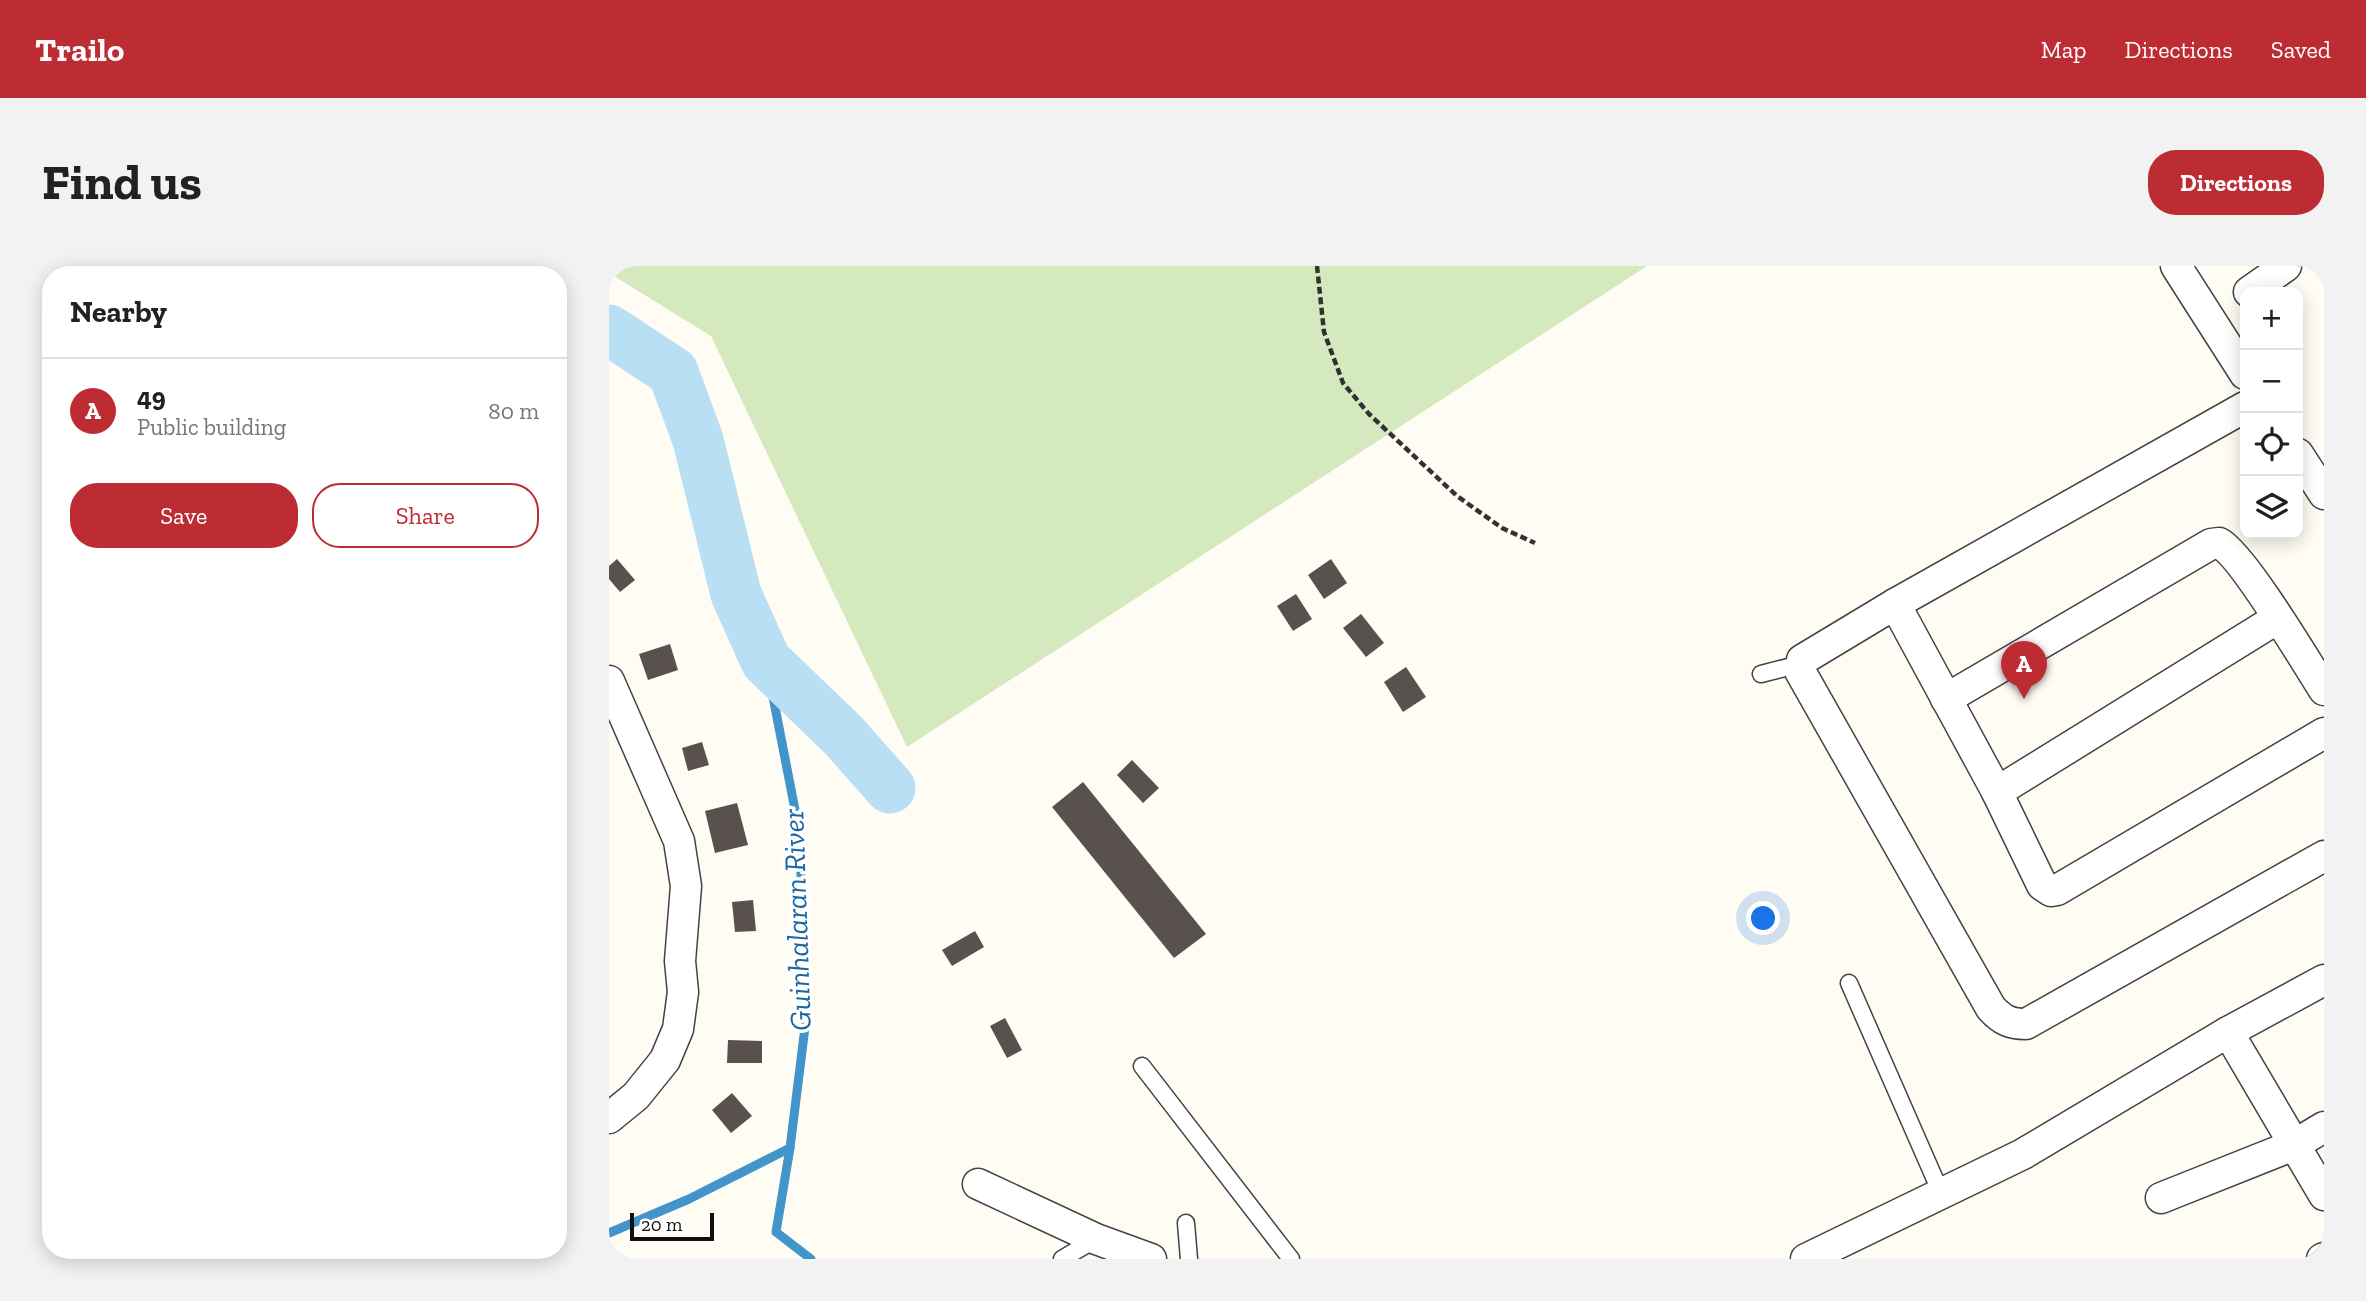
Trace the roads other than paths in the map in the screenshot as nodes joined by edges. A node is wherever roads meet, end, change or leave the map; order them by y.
1 (2176, 266) edge
2 (2286, 266) edge
3 (2257, 287) edge
4 (2240, 299) edge
5 (2210, 320) junction
6 (2240, 366) edge
7 (2240, 410) edge
8 (2303, 462) edge
9 (2324, 494) edge
10 (1895, 604) junction
11 (2278, 618) junction
12 (1800, 664) junction
13 (1761, 674) dead end
14 (609, 681) edge
15 (2324, 690) edge
16 (1946, 699) junction
17 (2324, 733) edge
18 (1997, 792) junction
19 (2324, 856) edge
20 (2324, 981) edge
21 (1849, 983) dead end
22 (2228, 1032) junction
23 (1142, 1066) dead end
24 (609, 1118) edge
25 (2324, 1127) edge
26 (2294, 1145) junction
27 (978, 1184) dead end
28 (1941, 1194) junction
29 (2324, 1195) edge
30 (2161, 1198) dead end
31 (1186, 1223) dead end
32 (1096, 1239) junction
33 (1062, 1259) edge
34 (1151, 1259) edge
35 (1189, 1259) edge
36 (1291, 1259) edge
37 (1806, 1259) edge

1 - 5 street
2 - 3 street
4 - 5 street
5 - 6 street
7 - 10 street
8 - 9 street
10 - 12 street
10 - 16 street
11 - 15 street
11 - 16 street
11 - 18 street
12 - 13 lane
12 - 19 street
14 - 24 street
16 - 18 street
17 - 18 street
20 - 22 street
21 - 28 lane
22 - 26 street
22 - 28 street
23 - 36 lane
25 - 26 street
26 - 29 street
26 - 30 street
27 - 32 street
28 - 37 street
31 - 35 lane
32 - 33 lane
32 - 34 street

